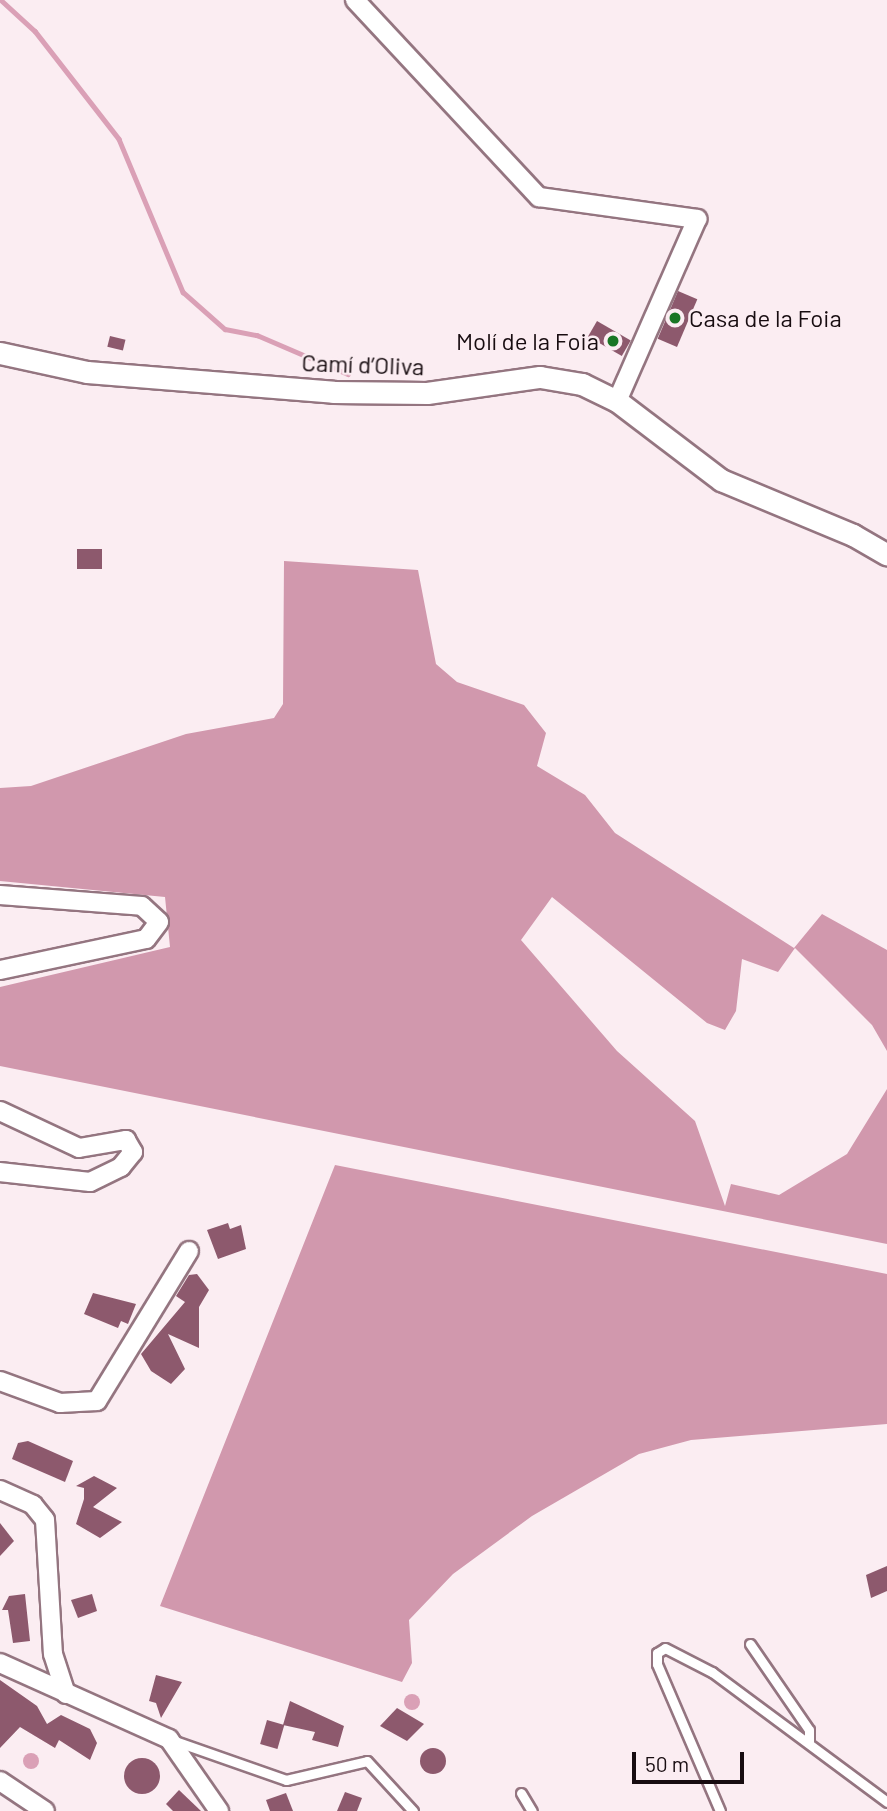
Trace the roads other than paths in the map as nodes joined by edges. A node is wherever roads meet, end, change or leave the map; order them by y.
1 (355, 0) edge
2 (0, 353) edge
3 (617, 401) junction
4 (887, 555) edge
5 (0, 895) edge
6 (0, 970) edge
7 (0, 1111) edge
8 (0, 1172) edge
9 (189, 1251) dead end
10 (0, 1381) edge
11 (0, 1490) edge
12 (750, 1644) dead end
13 (0, 1663) edge
14 (66, 1694) junction
15 (169, 1739) junction
16 (809, 1742) junction
17 (0, 1781) edge
18 (521, 1793) dead end
19 (887, 1802) edge
20 (45, 1811) edge
21 (219, 1811) edge
22 (413, 1811) edge
23 (532, 1811) edge
24 (720, 1811) edge

1 - 3 street
2 - 3 street, Camí d’Oliva
3 - 4 street, Camí d’Oliva
5 - 6 street
7 - 8 street
9 - 10 street
11 - 14 street
12 - 16 lane
13 - 14 street
14 - 15 street
15 - 21 street
15 - 22 lane
16 - 19 lane
16 - 24 lane
17 - 20 street
18 - 23 lane

